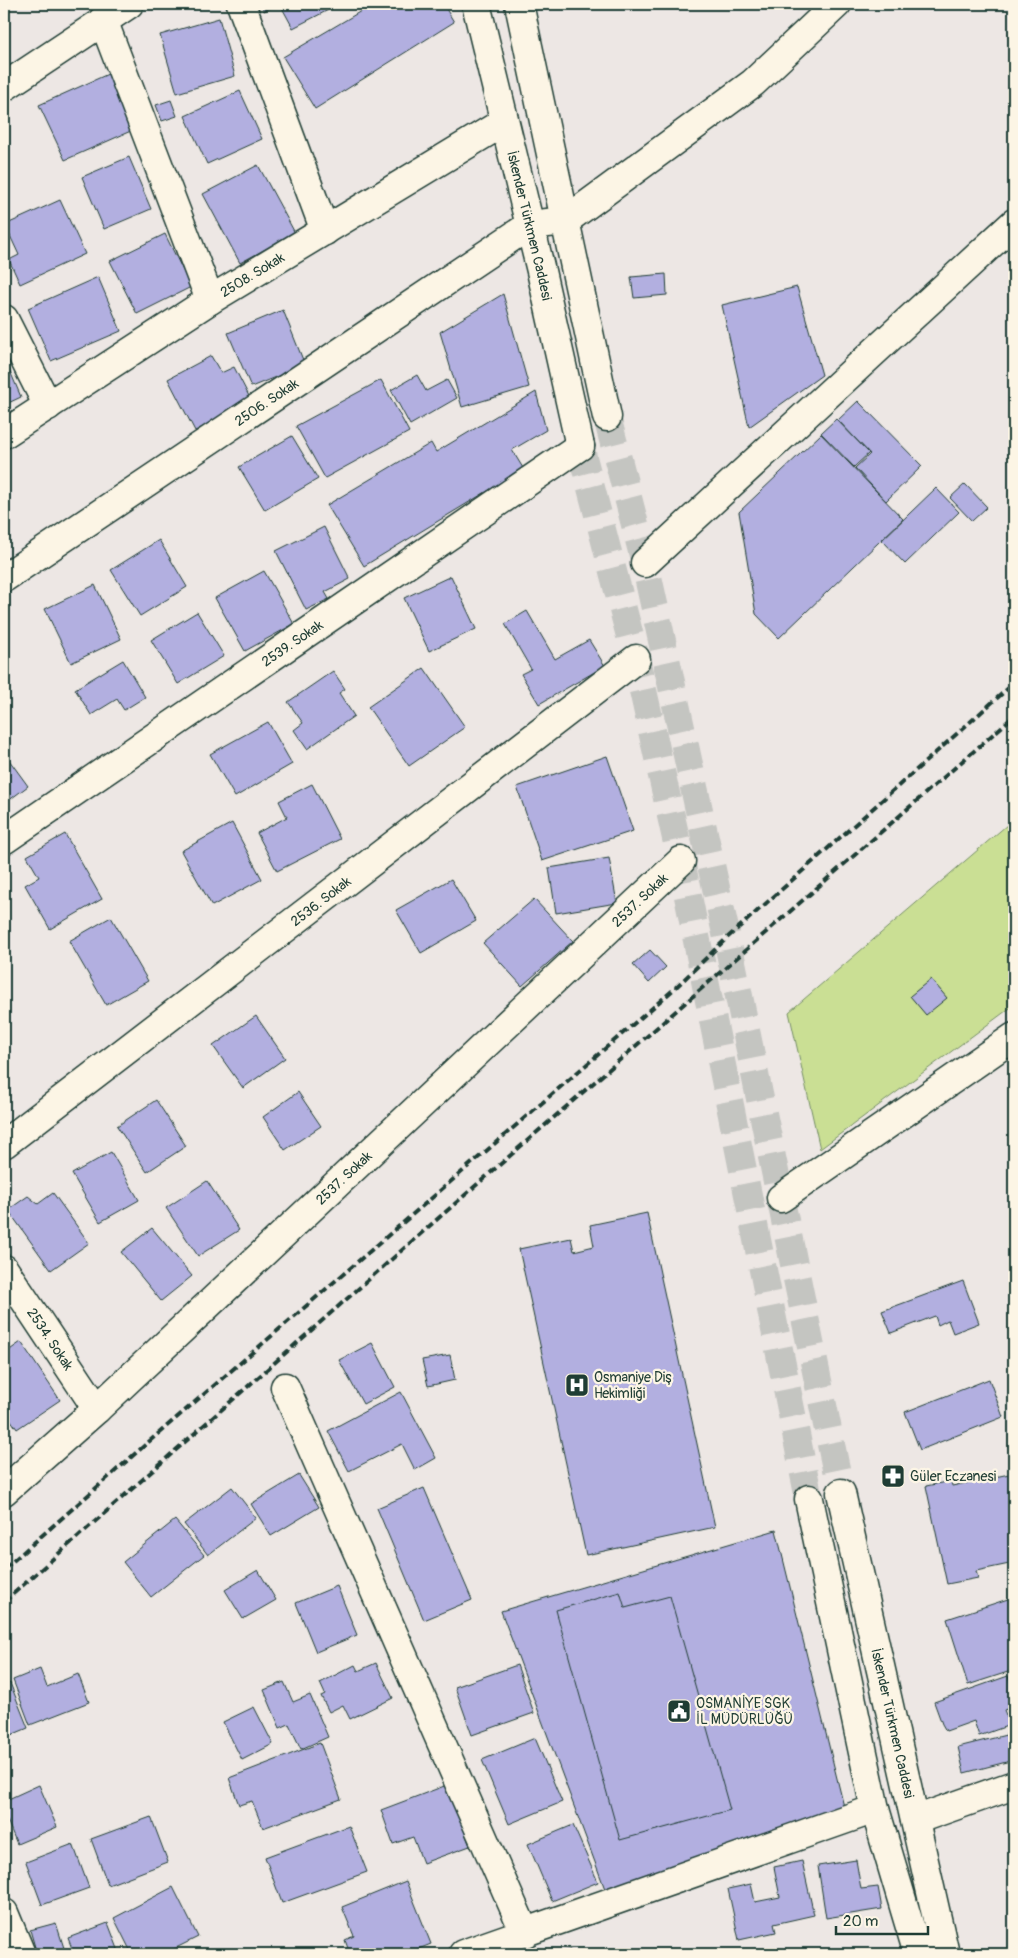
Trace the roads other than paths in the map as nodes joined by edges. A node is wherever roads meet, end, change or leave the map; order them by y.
1 (129, 4) edge
2 (241, 4) edge
3 (476, 4) edge
4 (519, 4) edge
5 (837, 4) edge
6 (103, 20) junction
7 (4, 87) edge
8 (504, 122) junction
9 (565, 221) junction
10 (1014, 223) edge
11 (530, 225) junction
12 (326, 231) junction
13 (210, 300) junction
14 (4, 319) edge
15 (48, 406) junction
16 (607, 417) tunnel mouth
17 (4, 434) edge
18 (580, 446) joint
19 (645, 564) dead end
20 (4, 578) edge
21 (636, 659) dead end
22 (4, 840) edge
23 (681, 861) dead end
24 (1014, 1037) edge
25 (4, 1144) edge
26 (781, 1198) dead end
27 (4, 1269) edge
28 (285, 1387) dead end
29 (97, 1409) junction
30 (4, 1491) edge
31 (842, 1493) tunnel mouth
32 (809, 1499) tunnel mouth
33 (1014, 1785) edge
34 (875, 1809) junction
35 (915, 1820) junction
36 (4, 1913) edge
37 (525, 1933) junction
38 (21, 1954) edge
39 (463, 1954) edge
40 (918, 1954) edge
41 (945, 1954) edge

1 - 6 street
2 - 12 street
3 - 8 street, İskender Türkmen Caddesi
4 - 9 street
5 - 9 street
6 - 7 street
6 - 13 street
8 - 11 street, İskender Türkmen Caddesi
8 - 12 street, 2508. Sokak
9 - 11 street
9 - 16 street
10 - 19 street
11 - 18 street, İskender Türkmen Caddesi
11 - 20 street, 2506. Sokak
12 - 13 street, 2508. Sokak
13 - 15 street, 2508. Sokak
14 - 15 street
15 - 17 street, 2508. Sokak
18 - 22 street, 2539. Sokak
21 - 25 street, 2536. Sokak
23 - 29 street, 2537. Sokak
24 - 26 street
27 - 29 street, 2534. Sokak
28 - 37 street
29 - 30 street, 2537. Sokak
31 - 35 street, İskender Türkmen Caddesi
32 - 34 street
33 - 35 street
34 - 37 street
34 - 40 street
35 - 41 street, İskender Türkmen Caddesi
36 - 38 street
37 - 39 street

